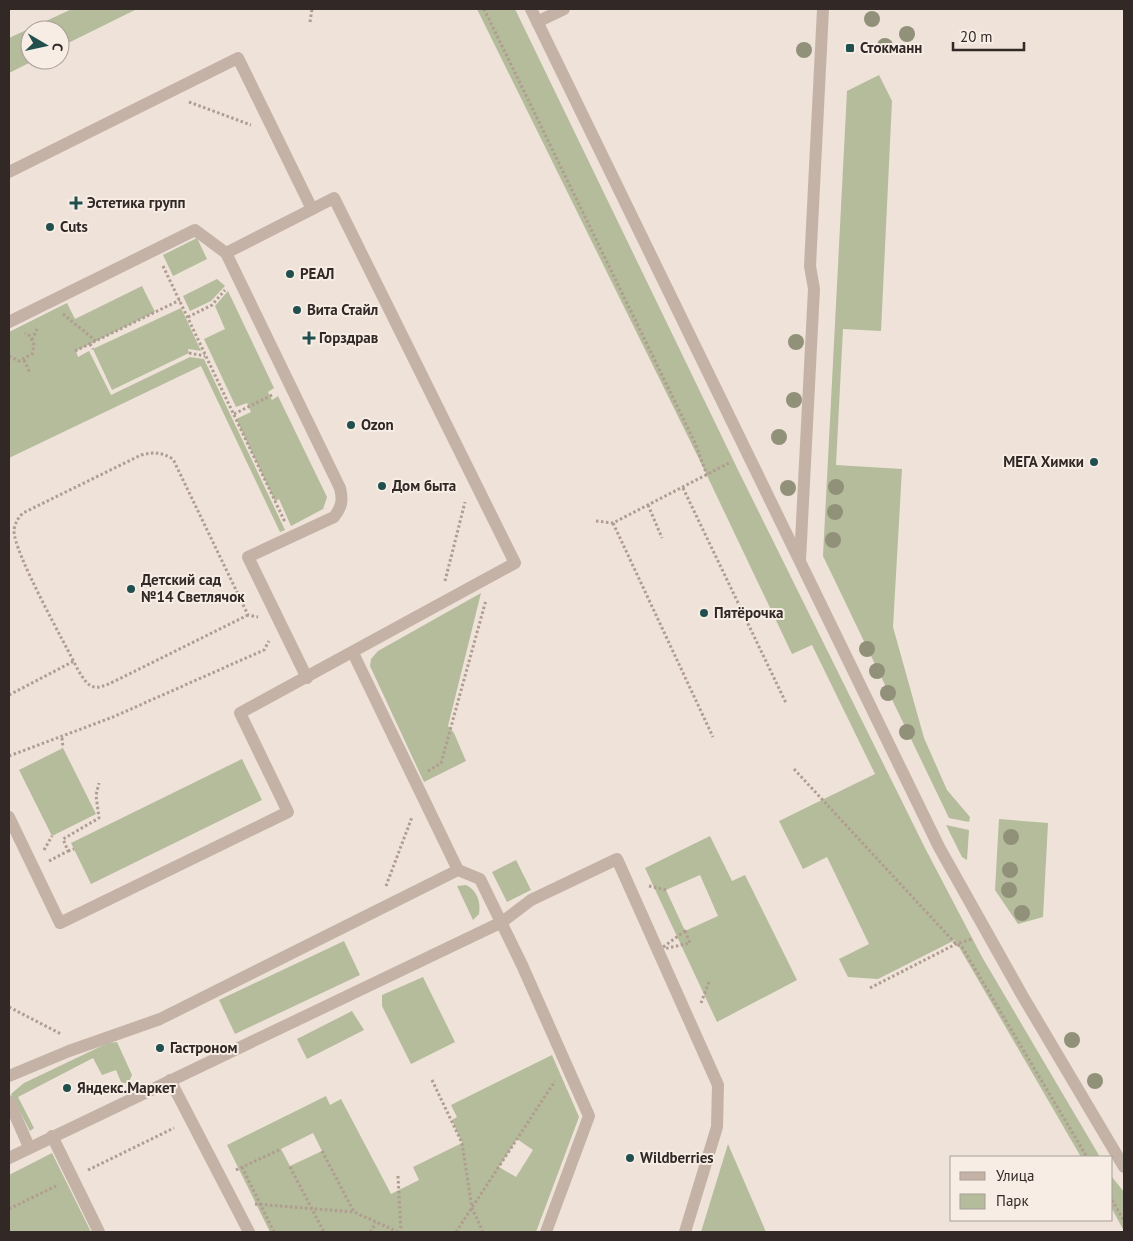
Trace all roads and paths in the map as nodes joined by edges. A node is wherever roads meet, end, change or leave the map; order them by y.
1 (312, 9) edge
2 (484, 9) edge
3 (531, 9) edge
4 (564, 9) edge
5 (823, 9) edge
6 (310, 22) dead end
7 (537, 22) junction
8 (166, 94) junction
9 (275, 134) junction
10 (9, 172) edge
11 (312, 209) junction
12 (156, 249) junction
13 (226, 253) junction
14 (237, 277) junction
15 (180, 300) junction
16 (49, 302) junction
17 (188, 317) junction
18 (9, 322) edge
19 (21, 332) dead end
20 (96, 341) junction
21 (90, 344) junction
22 (93, 350) dead end
23 (75, 351) dead end
24 (189, 353) dead end
25 (9, 356) edge
26 (206, 356) junction
27 (24, 360) junction
28 (30, 373) dead end
29 (290, 385) junction
30 (234, 414) junction
31 (734, 461) dead end
32 (707, 475) junction
33 (472, 477) junction
34 (683, 488) junction
35 (648, 505) junction
36 (596, 522) dead end
37 (613, 523) junction
38 (292, 537) junction
39 (662, 538) dead end
40 (800, 560) junction
41 (493, 576) junction
42 (438, 606) junction
43 (248, 615) junction
44 (263, 623) dead end
45 (270, 638) dead end
46 (353, 653) junction
47 (74, 661) junction
48 (307, 678) junction
49 (9, 695) edge
50 (786, 703) dead end
51 (62, 738) junction
52 (713, 738) dead end
53 (63, 748) dead end
54 (9, 756) edge
55 (794, 769) dead end
56 (415, 778) junction
57 (99, 783) dead end
58 (422, 793) junction
59 (9, 817) edge
60 (74, 849) dead end
61 (68, 851) junction
62 (34, 868) junction
63 (458, 870) junction
64 (376, 912) junction
65 (502, 922) junction
66 (972, 938) dead end
67 (956, 944) junction
68 (870, 988) dead end
69 (9, 1007) edge
70 (84, 1046) junction
71 (566, 1064) junction
72 (9, 1076) edge
73 (170, 1080) junction
74 (432, 1080) dead end
75 (9, 1100) edge
76 (191, 1120) junction
77 (52, 1136) junction
78 (29, 1147) junction
79 (281, 1149) dead end
80 (322, 1151) dead end
81 (1086, 1156) edge
82 (9, 1158) edge
83 (242, 1167) junction
84 (290, 1167) dead end
85 (1124, 1167) edge
86 (398, 1176) dead end
87 (73, 1178) junction
88 (221, 1178) junction
89 (1113, 1202) edge
90 (234, 1203) junction
91 (260, 1204) junction
92 (472, 1208) junction
93 (9, 1209) edge
94 (312, 1209) junction
95 (354, 1212) junction
96 (1124, 1221) edge
97 (376, 1223) junction
98 (99, 1232) edge
99 (249, 1232) edge
100 (274, 1232) edge
101 (324, 1232) edge
102 (370, 1232) edge
103 (399, 1232) edge
104 (456, 1232) edge
105 (483, 1232) edge
106 (546, 1232) edge
107 (686, 1232) edge

1 - 6 path
2 - 32 path
3 - 7 street
4 - 7 street
5 - 40 street
7 - 40 street
8 - 9 path
8 - 9 street
8 - 10 street
9 - 11 street
11 - 13 street
11 - 33 street
12 - 13 street
12 - 15 path
12 - 16 street
13 - 14 street
14 - 17 path
14 - 29 street
15 - 17 path
15 - 20 path
16 - 18 street
16 - 20 path
17 - 26 path
19 - 27 path
20 - 21 path
21 - 22 path
21 - 23 path
24 - 26 path
25 - 27 path
26 - 30 path
27 - 28 path
29 - 30 path
29 - 38 street
30 - 38 path
31 - 32 path
32 - 34 path
33 - 41 street
33 - 42 path
34 - 35 path
34 - 50 path
35 - 37 path
35 - 39 path
36 - 37 path
37 - 52 path
38 - 48 street
40 - 85 street
41 - 42 street
41 - 56 path
42 - 46 street
43 - 44 path
43 - 47 path
43 - 47 path
45 - 51 path
46 - 48 street
46 - 56 street
47 - 49 path
48 - 62 street
51 - 53 path
51 - 54 path
55 - 67 path
56 - 58 street
57 - 61 path
58 - 63 street
58 - 64 path
59 - 62 street
60 - 61 path
61 - 62 path
63 - 64 street
63 - 65 street
64 - 70 street
65 - 71 street
65 - 73 street
65 - 107 street
66 - 67 path
67 - 68 path
67 - 81 path
69 - 70 path
70 - 72 street
71 - 92 path
71 - 106 street
73 - 76 street
73 - 77 street
74 - 92 path
75 - 78 street
76 - 87 path
76 - 88 street
77 - 78 street
77 - 87 street
78 - 82 street
79 - 83 path
80 - 95 path
83 - 88 path
83 - 91 path
84 - 94 path
86 - 103 path
87 - 93 path
87 - 98 street
88 - 90 street
89 - 96 path
90 - 91 path
90 - 99 street
91 - 94 path
91 - 100 path
92 - 104 path
92 - 105 path
94 - 95 path
94 - 101 path
95 - 97 path
97 - 102 path
97 - 103 path

